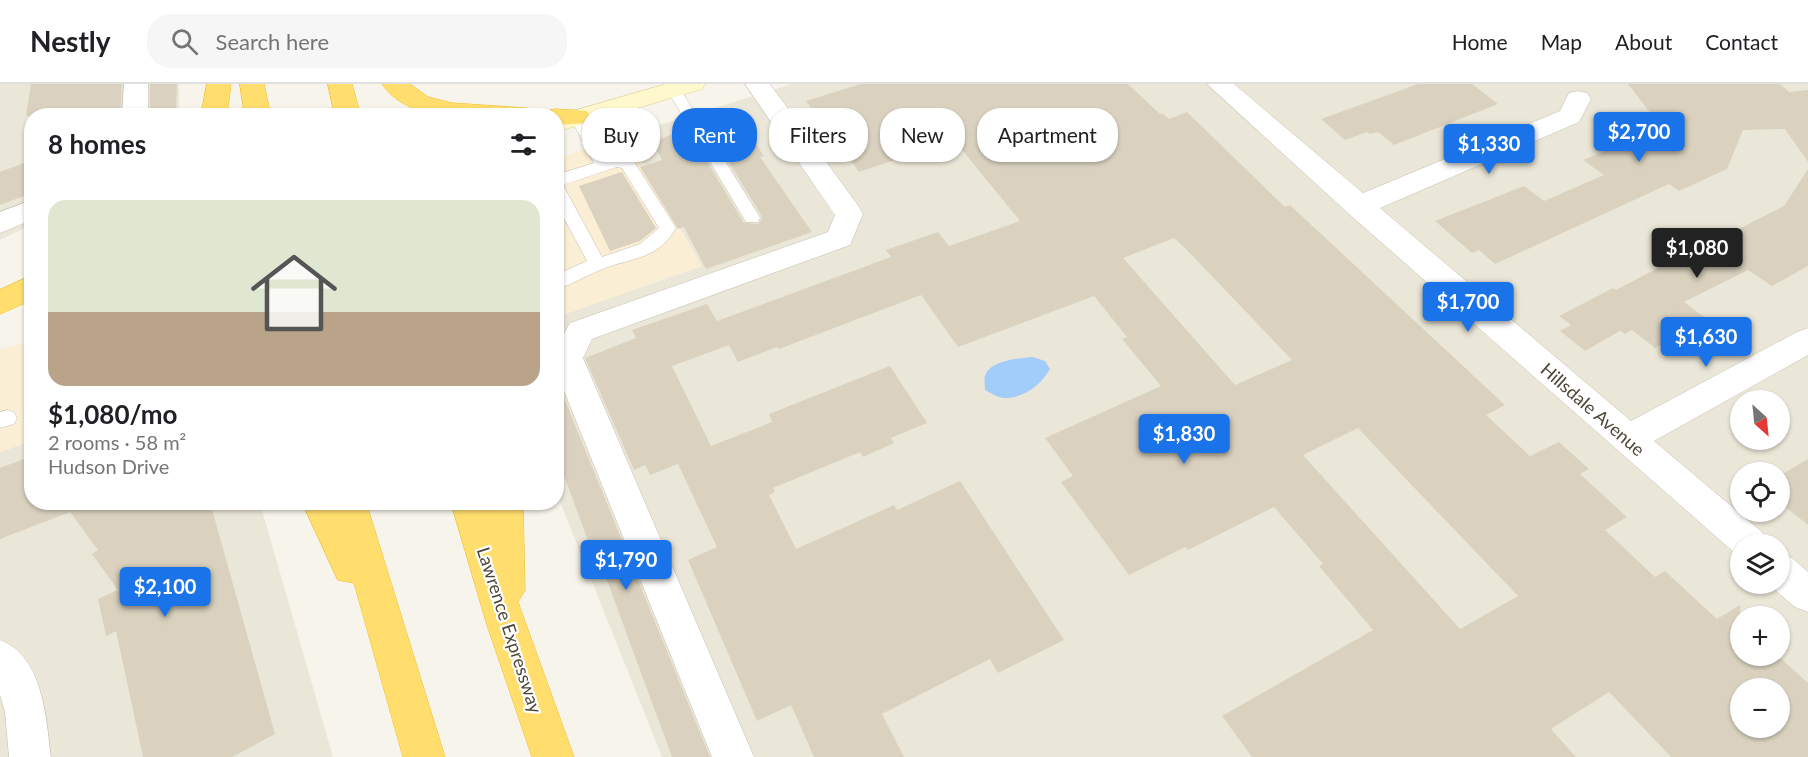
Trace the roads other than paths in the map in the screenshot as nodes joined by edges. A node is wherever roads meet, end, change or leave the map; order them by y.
1 (136, 84) edge
2 (219, 84) edge
3 (252, 84) edge
4 (340, 84) edge
5 (394, 84) edge
6 (756, 84) edge
7 (1219, 84) edge
8 (683, 87) edge
9 (1578, 99) dead end
10 (135, 108) edge
11 (215, 108) edge
12 (256, 108) edge
13 (346, 108) edge
14 (440, 108) edge
15 (564, 119) edge
16 (603, 166) junction
17 (564, 178) edge
18 (564, 202) edge
19 (1358, 206) junction
20 (24, 212) edge
21 (753, 218) dead end
22 (0, 223) edge
23 (597, 264) junction
24 (564, 279) edge
25 (24, 291) edge
26 (24, 297) edge
27 (0, 305) edge
28 (24, 306) edge
29 (1808, 340) edge
30 (1628, 439) junction
31 (323, 510) edge
32 (350, 510) edge
33 (470, 510) edge
34 (506, 510) edge
35 (1738, 534) edge
36 (1790, 579) edge
37 (1808, 595) edge
38 (506, 625) junction
39 (391, 647) junction
40 (0, 658) edge
41 (30, 757) edge
42 (424, 757) edge
43 (553, 757) edge
44 (733, 757) edge

1 - 10 street
2 - 11 highway
3 - 12 highway
4 - 13 highway
5 - 14 highway
6 - 44 street
7 - 19 street, Hillsdale Avenue
8 - 15 main road
8 - 21 lane
9 - 19 street
15 - 16 lane
16 - 17 lane
16 - 23 lane
18 - 23 lane
19 - 30 street, Hillsdale Avenue
20 - 22 street
23 - 24 lane
25 - 27 highway
26 - 27 main road
27 - 28 highway
29 - 30 street
30 - 35 street, Hillsdale Avenue
31 - 39 highway
32 - 39 highway
33 - 38 highway, Lawrence Expressway
34 - 38 highway
36 - 37 street
38 - 43 highway, Lawrence Expressway
39 - 42 highway
40 - 41 street

